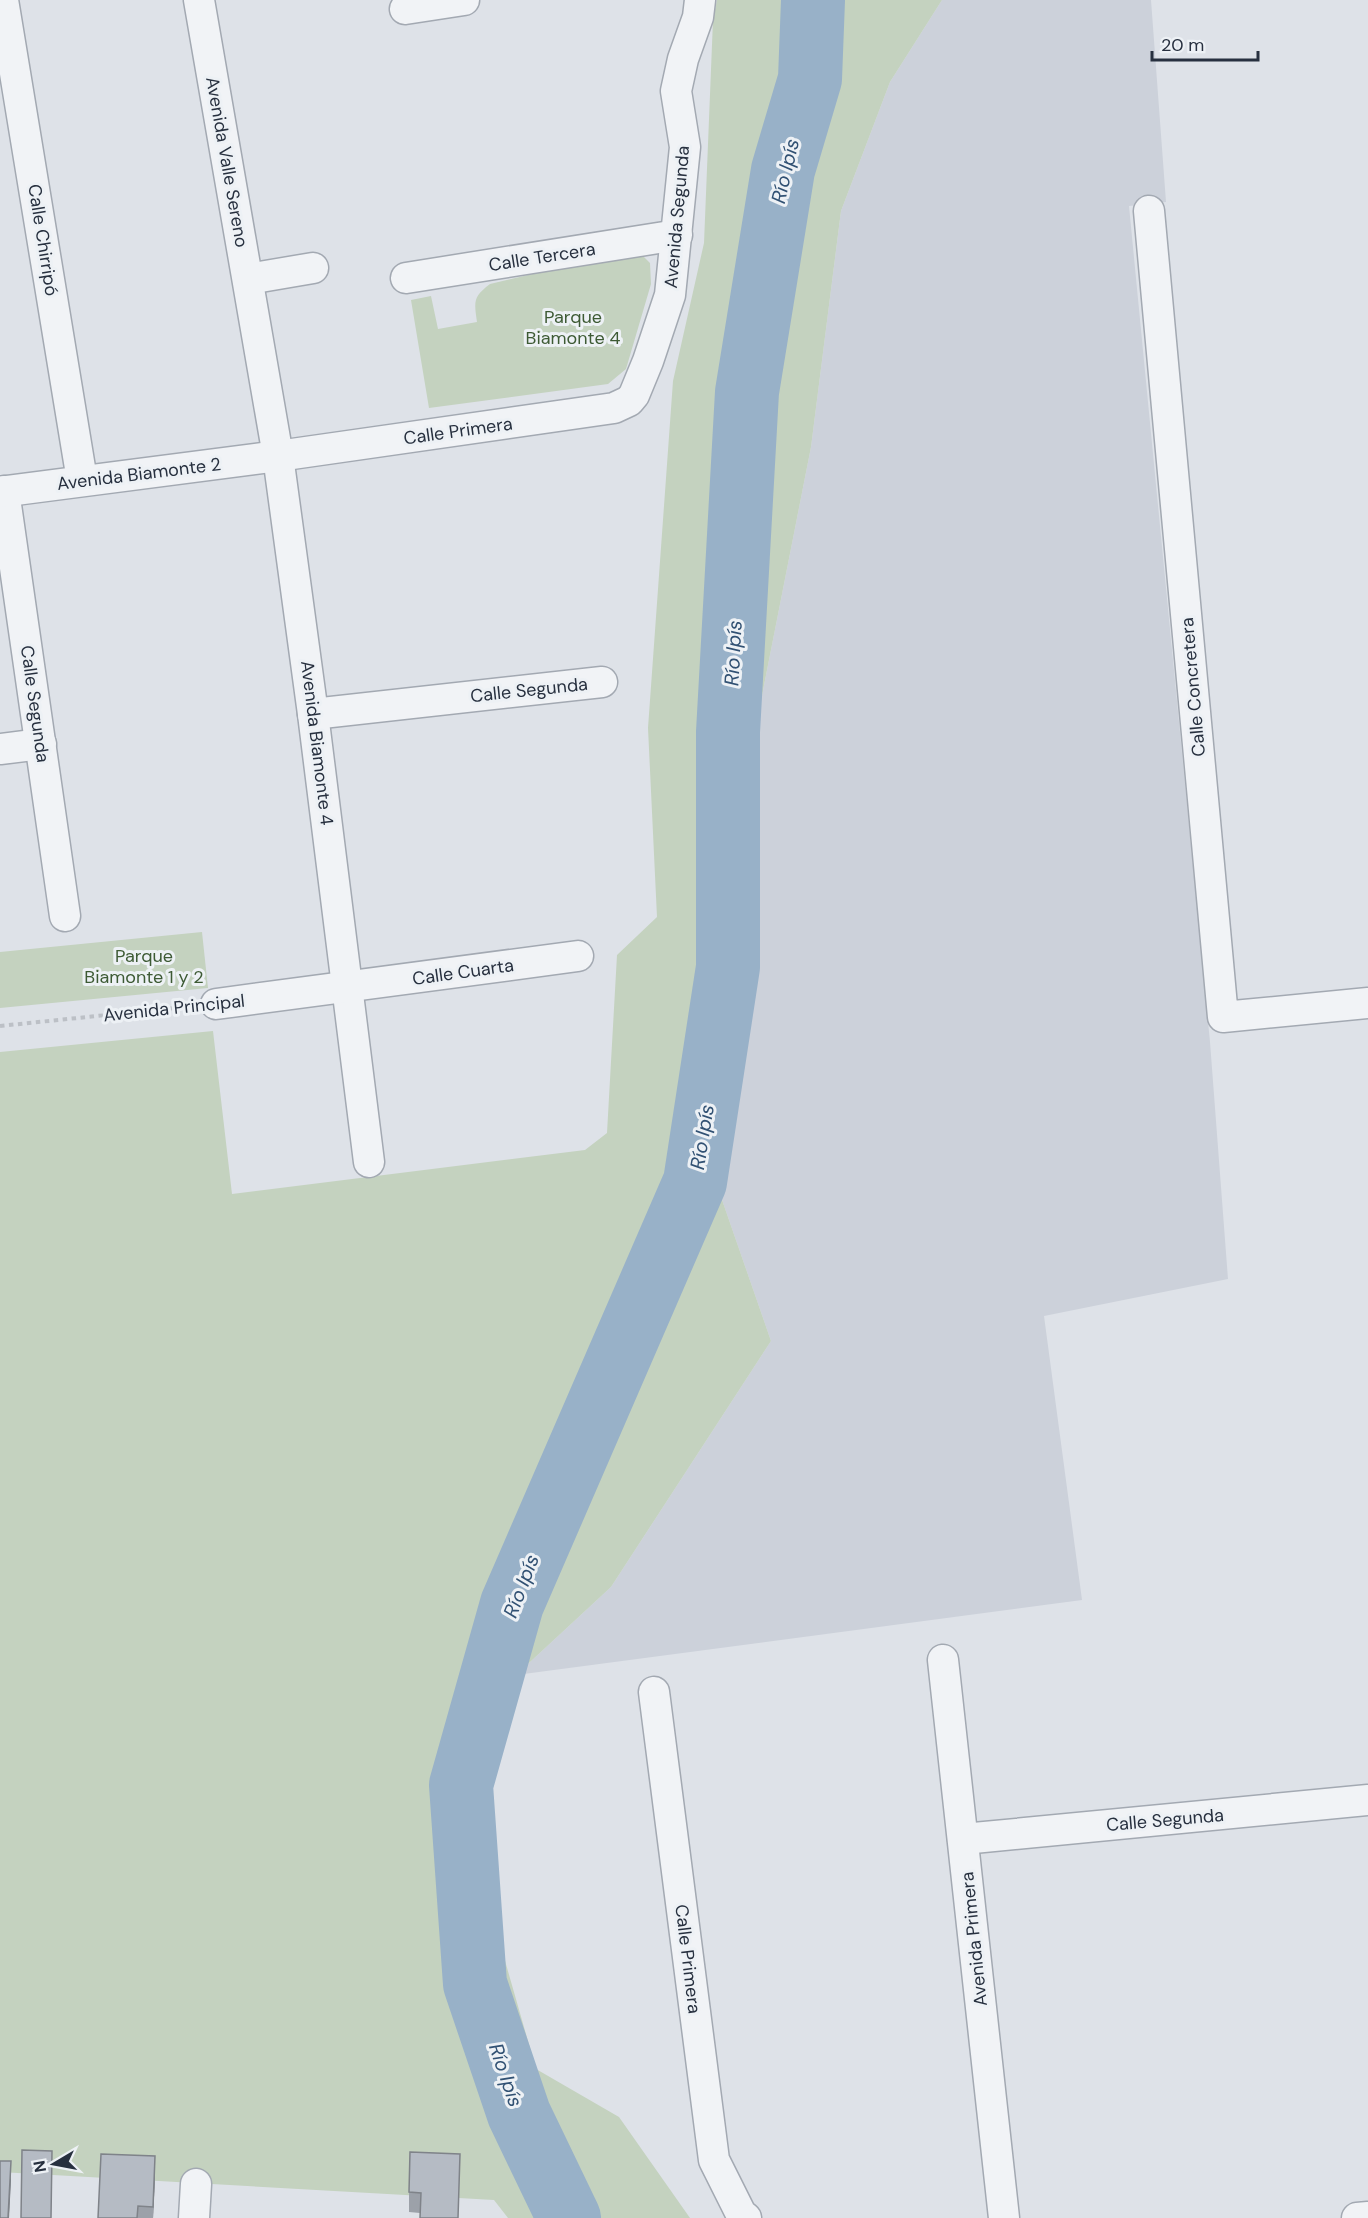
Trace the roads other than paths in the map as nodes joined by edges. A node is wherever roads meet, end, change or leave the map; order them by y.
1 (3, 0) edge
2 (199, 0) edge
3 (464, 0) edge
4 (700, 0) edge
5 (405, 9) dead end
6 (1149, 212) dead end
7 (677, 235) junction
8 (313, 268) dead end
9 (406, 278) dead end
10 (248, 279) junction
11 (255, 325) joint
12 (634, 395) joint
13 (278, 456) junction
14 (82, 480) junction
15 (2, 492) edge
16 (602, 682) dead end
17 (314, 714) junction
18 (41, 744) junction
19 (0, 749) edge
20 (65, 916) dead end
21 (578, 956) dead end
22 (347, 987) junction
23 (1368, 1003) edge
24 (216, 1004) road end
25 (369, 1162) dead end
26 (943, 1660) dead end
27 (654, 1692) dead end
28 (1368, 1800) edge
29 (963, 1839) junction
30 (196, 2184) dead end
31 (1368, 2217) edge
32 (194, 2218) edge
33 (746, 2218) edge
34 (1004, 2218) edge
35 (1357, 2218) edge

1 - 14 street, Calle Chirripó
2 - 10 street, Avenida Valle Sereno
3 - 5 street
4 - 7 street, Avenida Segunda
6 - 23 street, Calle Concretera
7 - 9 street, Calle Tercera
7 - 12 street, Avenida Segunda
8 - 10 street
10 - 11 street, Avenida Valle Sereno
11 - 13 street, Avenida Biamonte 4
12 - 13 street, Calle Primera
13 - 14 street, Avenida Biamonte 2
13 - 17 street, Avenida Biamonte 4
14 - 15 street, Avenida Biamonte 2
15 - 18 street, Calle Segunda
16 - 17 street, Calle Segunda
17 - 22 street, Avenida Biamonte 4
18 - 19 street
18 - 20 street, Calle Segunda
21 - 22 street, Calle Cuarta
22 - 24 street, Avenida Principal
22 - 25 street, Avenida Biamonte 4
26 - 29 street, Avenida Primera
27 - 33 street, Calle Primera
28 - 29 street, Calle Segunda
29 - 34 street, Avenida Primera
30 - 32 street
31 - 35 street

